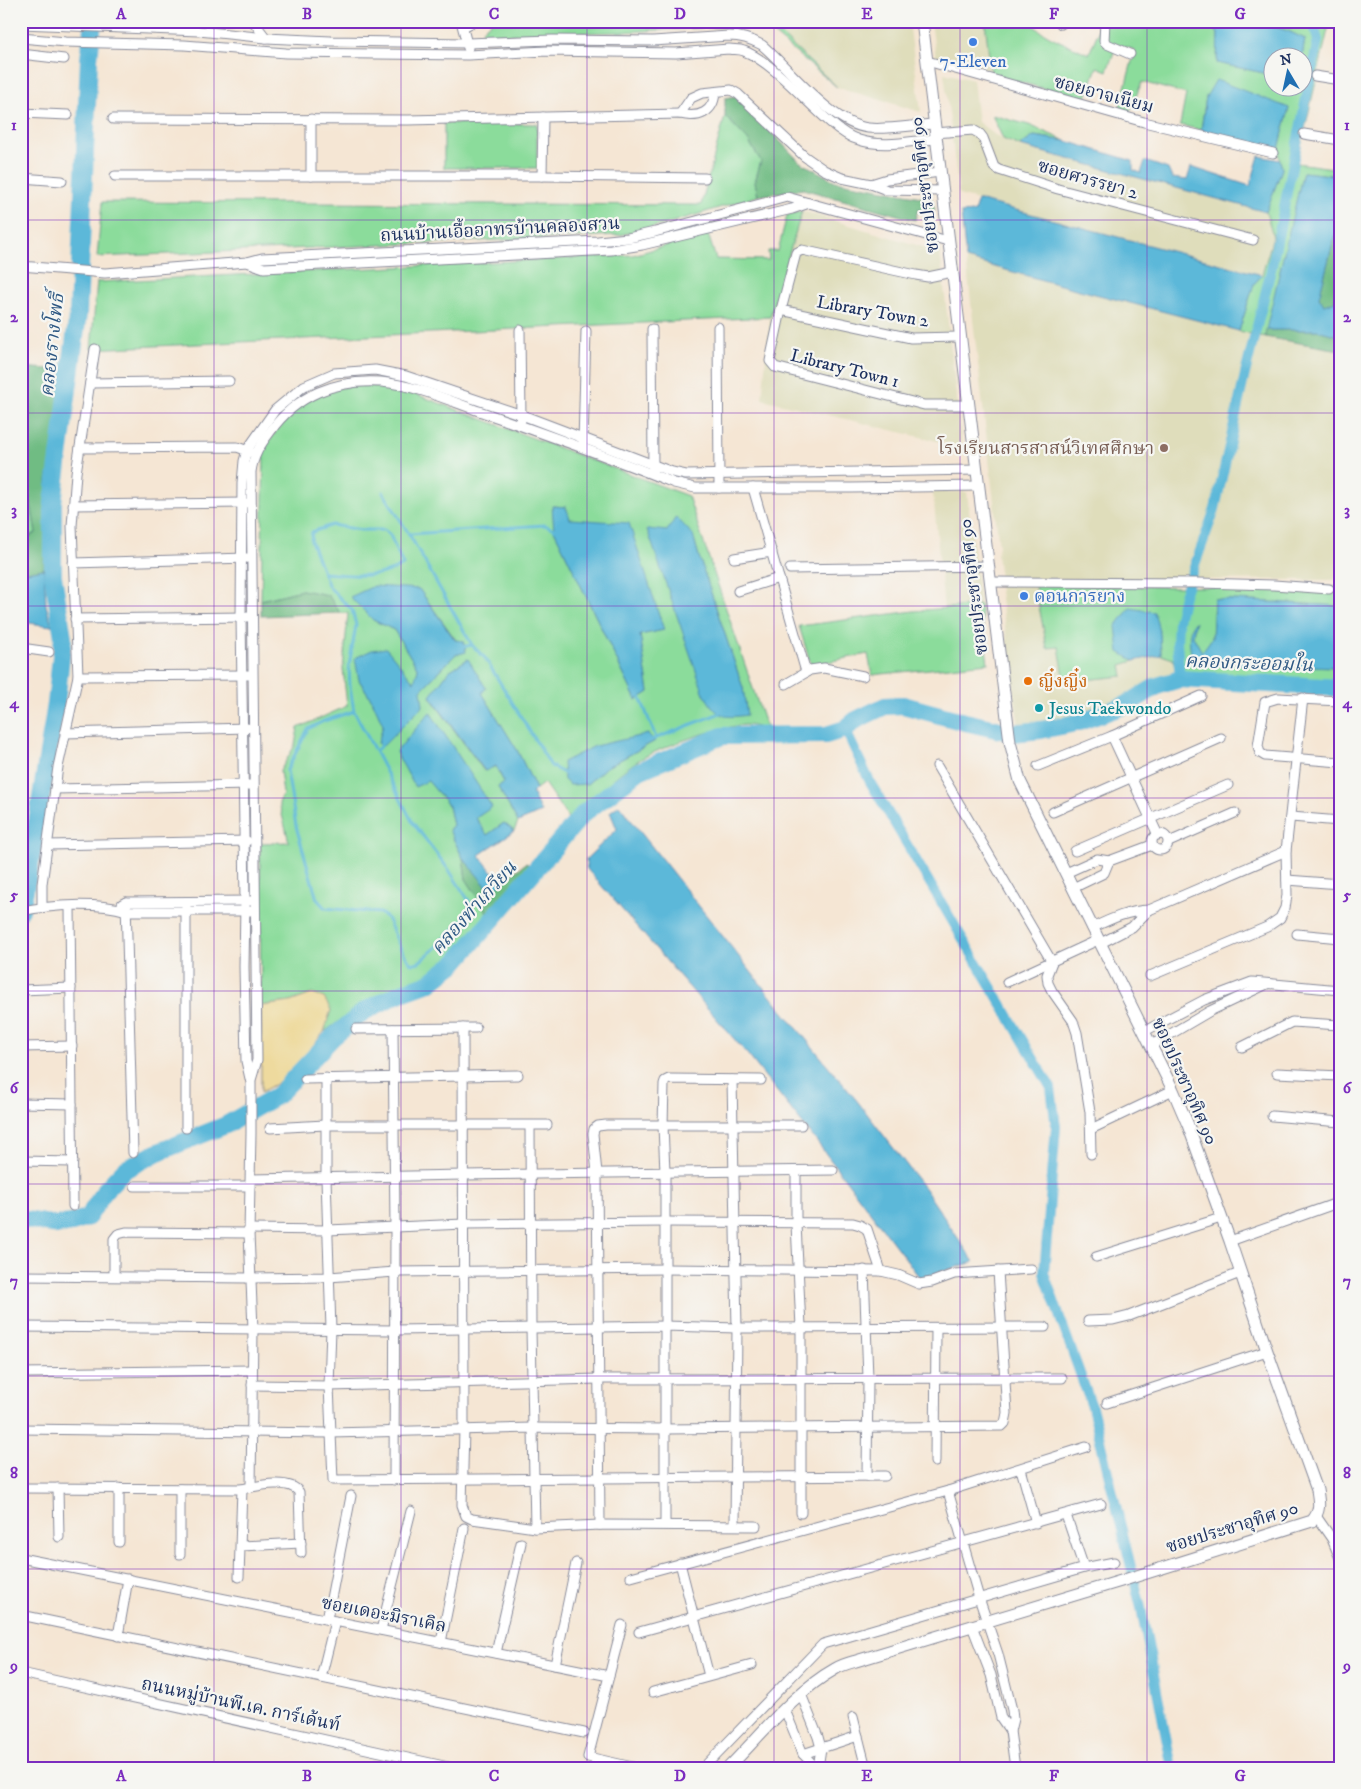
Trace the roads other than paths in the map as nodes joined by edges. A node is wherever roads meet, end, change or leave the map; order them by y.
1 (253, 21) edge
2 (475, 21) edge
3 (922, 21) edge
4 (1105, 21) edge
5 (21, 24) edge
6 (462, 24) edge
7 (21, 38) edge
8 (266, 38) junction
9 (690, 38) junction
10 (467, 43) junction
11 (690, 52) junction
12 (21, 54) edge
13 (1130, 54) dead end
14 (468, 55) junction
15 (64, 59) dead end
16 (927, 61) junction
17 (1315, 76) dead end
18 (1340, 80) edge
19 (715, 92) junction
20 (21, 113) edge
21 (680, 114) junction
22 (68, 116) dead end
23 (543, 117) junction
24 (113, 119) dead end
25 (311, 119) junction
26 (935, 132) junction
27 (1304, 134) dead end
28 (1340, 140) edge
29 (1273, 154) dead end
30 (940, 172) junction
31 (115, 176) dead end
32 (311, 176) junction
33 (542, 176) junction
34 (21, 178) edge
35 (705, 178) dead end
36 (62, 181) dead end
37 (871, 184) junction
38 (942, 191) junction
39 (1253, 240) dead end
40 (948, 241) junction
41 (598, 246) junction
42 (428, 249) junction
43 (428, 259) junction
44 (247, 262) junction
45 (21, 266) edge
46 (952, 272) junction
47 (781, 310) junction
48 (718, 326) dead end
49 (652, 329) dead end
50 (520, 330) dead end
51 (586, 331) dead end
52 (959, 337) junction
53 (95, 349) dead end
54 (229, 380) dead end
55 (90, 383) junction
56 (968, 405) junction
57 (274, 410) junction
58 (522, 415) junction
59 (282, 416) junction
60 (520, 425) junction
61 (584, 438) junction
62 (80, 448) junction
63 (582, 448) junction
64 (251, 452) junction
65 (654, 464) junction
66 (977, 470) junction
67 (853, 473) junction
68 (653, 475) junction
69 (719, 475) junction
70 (978, 486) junction
71 (719, 488) junction
72 (753, 488) junction
73 (852, 488) junction
74 (246, 503) junction
75 (73, 505) junction
76 (772, 552) junction
77 (242, 558) junction
78 (252, 558) junction
79 (734, 558) dead end
80 (73, 563) junction
81 (988, 566) junction
82 (790, 569) dead end
83 (779, 578) junction
84 (990, 582) junction
85 (1329, 589) dead end
86 (738, 591) dead end
87 (241, 617) junction
88 (252, 617) junction
89 (75, 619) junction
90 (21, 648) edge
91 (49, 652) dead end
92 (806, 672) junction
93 (243, 675) junction
94 (253, 675) junction
95 (78, 676) junction
96 (863, 676) dead end
97 (786, 684) dead end
98 (1201, 696) dead end
99 (1303, 698) junction
100 (1340, 701) edge
101 (244, 728) junction
102 (254, 728) junction
103 (65, 733) junction
104 (1112, 736) junction
105 (1220, 738) dead end
106 (1297, 759) junction
107 (1340, 762) edge
108 (937, 766) dead end
109 (1038, 766) dead end
110 (1131, 777) junction
111 (254, 785) junction
112 (1228, 785) dead end
113 (244, 786) junction
114 (55, 789) junction
115 (1053, 812) dead end
116 (1235, 813) dead end
117 (1291, 817) junction
118 (1150, 819) junction
119 (1340, 821) edge
120 (1158, 835) junction
121 (255, 840) junction
122 (244, 842) junction
123 (1169, 842) junction
124 (48, 845) junction
125 (1152, 845) junction
126 (1075, 851) dead end
127 (1286, 851) junction
128 (1109, 862) junction
129 (1066, 873) junction
130 (1287, 880) junction
131 (1340, 884) edge
132 (1073, 888) junction
133 (70, 906) junction
134 (186, 906) junction
135 (245, 906) junction
136 (255, 906) junction
137 (127, 907) junction
138 (39, 908) junction
139 (1149, 910) junction
140 (21, 912) edge
141 (1092, 928) junction
142 (1296, 934) dead end
143 (1340, 938) edge
144 (1100, 941) junction
145 (1052, 962) junction
146 (244, 967) junction
147 (255, 967) junction
148 (1150, 976) dead end
149 (1007, 982) dead end
150 (1267, 984) junction
151 (71, 988) junction
152 (21, 990) edge
153 (1340, 990) edge
154 (1204, 1000) junction
155 (1210, 1012) junction
156 (1340, 1025) edge
157 (463, 1028) junction
158 (476, 1028) dead end
159 (356, 1029) dead end
160 (393, 1029) junction
161 (1145, 1031) junction
162 (256, 1036) junction
163 (245, 1037) junction
164 (1152, 1045) junction
165 (21, 1046) edge
166 (72, 1046) junction
167 (1242, 1046) dead end
168 (1277, 1073) dead end
169 (518, 1075) dead end
170 (463, 1076) junction
171 (1340, 1076) edge
172 (393, 1077) junction
173 (326, 1078) junction
174 (305, 1079) dead end
175 (732, 1080) junction
176 (761, 1080) dead end
177 (251, 1083) junction
178 (1173, 1090) junction
179 (21, 1103) edge
180 (72, 1104) junction
181 (1272, 1116) dead end
182 (1340, 1122) edge
183 (733, 1124) junction
184 (326, 1125) junction
185 (394, 1125) junction
186 (464, 1125) junction
187 (547, 1125) dead end
188 (801, 1125) dead end
189 (530, 1126) junction
190 (663, 1126) junction
191 (186, 1128) dead end
192 (270, 1128) dead end
193 (1091, 1129) junction
194 (133, 1153) dead end
195 (1092, 1154) dead end
196 (21, 1161) edge
197 (73, 1162) junction
198 (833, 1170) dead end
199 (796, 1171) junction
200 (665, 1172) junction
201 (735, 1172) junction
202 (597, 1173) junction
203 (531, 1174) junction
204 (464, 1175) junction
205 (394, 1177) junction
206 (326, 1178) junction
207 (251, 1183) junction
208 (135, 1186) dead end
209 (1340, 1202) edge
210 (73, 1206) dead end
211 (1221, 1218) junction
212 (665, 1222) junction
213 (598, 1223) junction
214 (734, 1223) junction
215 (464, 1224) junction
216 (532, 1224) junction
217 (796, 1224) junction
218 (395, 1228) junction
219 (328, 1230) junction
220 (250, 1231) junction
221 (1230, 1241) junction
222 (1096, 1258) dead end
223 (665, 1269) junction
224 (531, 1270) junction
225 (598, 1270) junction
226 (736, 1270) junction
227 (864, 1270) junction
228 (1031, 1270) dead end
229 (464, 1271) junction
230 (798, 1271) junction
231 (881, 1271) junction
232 (998, 1271) junction
233 (395, 1272) junction
234 (1240, 1273) junction
235 (21, 1276) edge
236 (114, 1276) junction
237 (330, 1277) junction
238 (251, 1278) junction
239 (1088, 1321) dead end
240 (665, 1326) junction
241 (21, 1327) edge
242 (598, 1327) junction
243 (801, 1327) junction
244 (866, 1327) junction
245 (1045, 1327) dead end
246 (463, 1328) junction
247 (737, 1328) junction
248 (936, 1328) junction
249 (1002, 1328) junction
250 (253, 1329) junction
251 (331, 1329) junction
252 (531, 1329) junction
253 (395, 1330) junction
254 (1267, 1351) junction
255 (252, 1370) junction
256 (21, 1373) edge
257 (801, 1378) junction
258 (868, 1378) junction
259 (936, 1378) junction
260 (1003, 1378) junction
261 (1062, 1378) dead end
262 (599, 1379) junction
263 (665, 1379) junction
264 (736, 1379) junction
265 (532, 1380) junction
266 (463, 1382) junction
267 (252, 1385) junction
268 (395, 1385) junction
269 (329, 1386) junction
270 (1108, 1403) dead end
271 (801, 1427) junction
272 (868, 1427) junction
273 (532, 1428) junction
274 (599, 1428) junction
275 (736, 1428) junction
276 (936, 1428) junction
277 (21, 1429) edge
278 (464, 1429) junction
279 (665, 1429) junction
280 (396, 1431) junction
281 (253, 1432) junction
282 (331, 1433) junction
283 (1086, 1447) dead end
284 (935, 1462) dead end
285 (1021, 1469) junction
286 (802, 1476) junction
287 (867, 1476) junction
288 (885, 1476) dead end
289 (736, 1477) junction
290 (599, 1478) junction
291 (665, 1478) junction
292 (534, 1479) junction
293 (394, 1480) junction
294 (464, 1480) junction
295 (21, 1488) edge
296 (58, 1488) junction
297 (119, 1488) junction
298 (247, 1488) junction
299 (180, 1489) junction
300 (948, 1491) junction
301 (351, 1496) dead end
302 (1101, 1504) dead end
303 (411, 1511) dead end
304 (801, 1513) dead end
305 (1066, 1515) junction
306 (1316, 1516) junction
307 (1036, 1523) junction
308 (665, 1524) junction
309 (600, 1525) junction
310 (735, 1525) junction
311 (756, 1526) dead end
312 (464, 1528) dead end
313 (535, 1528) junction
314 (60, 1537) dead end
315 (1336, 1537) edge
316 (119, 1542) dead end
317 (521, 1543) dead end
318 (963, 1543) junction
319 (241, 1546) junction
320 (180, 1554) dead end
321 (21, 1558) edge
322 (1340, 1558) edge
323 (1114, 1562) dead end
324 (576, 1563) dead end
325 (680, 1563) junction
326 (1084, 1568) junction
327 (239, 1577) dead end
328 (631, 1577) dead end
329 (128, 1579) junction
330 (979, 1598) junction
331 (21, 1615) edge
332 (694, 1617) junction
333 (331, 1620) junction
334 (987, 1622) junction
335 (622, 1625) dead end
336 (972, 1626) junction
337 (381, 1630) junction
338 (639, 1632) dead end
339 (118, 1636) junction
340 (441, 1642) junction
341 (496, 1653) junction
342 (555, 1665) junction
343 (752, 1665) dead end
344 (21, 1673) edge
345 (609, 1676) junction
346 (709, 1676) junction
347 (321, 1678) junction
348 (1004, 1678) junction
349 (992, 1681) junction
350 (653, 1692) dead end
351 (801, 1694) junction
352 (785, 1710) junction
353 (853, 1717) dead end
354 (1010, 1731) junction
355 (584, 1733) dead end
356 (858, 1736) junction
357 (821, 1748) junction
358 (803, 1754) junction
359 (453, 1768) edge
360 (637, 1768) edge
361 (703, 1768) edge
362 (728, 1768) edge
363 (817, 1768) edge
364 (866, 1768) edge
365 (1015, 1768) edge

1 - 8 street
2 - 6 street
3 - 16 street, ซอยประชาอุทิศ 90
4 - 13 street
5 - 8 street
6 - 10 street
7 - 14 street
8 - 10 street
9 - 10 street
9 - 11 street
9 - 26 street
10 - 14 street
11 - 14 street
11 - 26 street
12 - 15 street
16 - 26 street, ซอยประชาอุทิศ 90
16 - 29 street, ซอยอาจเนียม
17 - 18 street
19 - 21 street
19 - 21 street
19 - 37 street
20 - 22 street
21 - 23 street
23 - 25 street
23 - 33 street
24 - 25 street
25 - 32 street
26 - 30 street, ซอยประชาอุทิศ 90
26 - 39 street, ซอยศวรรยา 2
27 - 28 street
30 - 37 street
30 - 38 street, ซอยประชาอุทิศ 90
31 - 32 street
32 - 33 street
33 - 35 street
34 - 36 street
37 - 38 street
38 - 40 street, ซอยประชาอุทิศ 90
40 - 41 street, ถนนบ้านเอื้ออาทรบ้านคลองสวน
40 - 46 street, ซอยประชาอุทิศ 90
41 - 42 street, ถนนบ้านเอื้ออาทรบ้านคลองสวน
41 - 43 street, ถนนบ้านเอื้ออาทรบ้านคลองสวน
42 - 43 street
42 - 44 street, ถนนบ้านเอื้ออาทรบ้านคลองสวน
43 - 44 street, ถนนบ้านเอื้ออาทรบ้านคลองสวน
44 - 45 street, ถนนบ้านเอื้ออาทรบ้านคลองสวน
46 - 47 street, Library Town 1
46 - 52 street, ซอยประชาอุทิศ 90
47 - 52 street, Library Town 2
47 - 56 street, Library Town 1
48 - 69 street
49 - 65 street
50 - 58 street
51 - 61 street
52 - 56 street, ซอยประชาอุทิศ 90
53 - 55 street
54 - 55 street
55 - 62 street
56 - 66 street, ซอยประชาอุทิศ 90
57 - 58 street
57 - 59 street
57 - 64 street
58 - 60 street
58 - 61 street
59 - 60 street
59 - 64 street
60 - 63 street
61 - 63 street
61 - 65 street
62 - 64 street
62 - 75 street
63 - 68 street
64 - 74 street
65 - 68 street
65 - 69 street
66 - 67 street
66 - 70 street, ซอยประชาอุทิศ 90
67 - 69 street
67 - 73 street
68 - 71 street
69 - 71 street
70 - 73 street
70 - 81 street, ซอยประชาอุทิศ 90
71 - 72 street
72 - 73 street
72 - 76 street
74 - 75 street
74 - 77 street
74 - 78 street
75 - 80 street
76 - 79 street
76 - 83 street
77 - 78 street
77 - 80 street
77 - 87 street
78 - 88 street
80 - 89 street
81 - 82 street
81 - 84 street, ซอยประชาอุทิศ 90
83 - 86 street
83 - 92 street
84 - 85 street
84 - 129 street, ซอยประชาอุทิศ 90
87 - 88 street
87 - 89 street
87 - 93 street
88 - 94 street
89 - 95 street
90 - 91 street
92 - 96 street
92 - 97 street
93 - 94 street
93 - 95 street
93 - 101 street
94 - 102 street
95 - 103 street
98 - 104 street
99 - 100 street
99 - 106 street
99 - 106 street
101 - 102 street
101 - 103 street
101 - 113 street
102 - 111 street
103 - 114 street
104 - 109 street
104 - 110 street
105 - 110 street
106 - 107 street
106 - 117 street
108 - 145 street
110 - 115 street
110 - 118 street
111 - 113 street
111 - 121 street
112 - 118 street
113 - 114 street
113 - 122 street
114 - 124 street
116 - 123 street
117 - 119 street
117 - 127 street
118 - 120 street
118 - 126 street
120 - 123 street
120 - 125 street
121 - 122 street
121 - 136 street
122 - 124 street
122 - 135 street
123 - 125 street
124 - 138 street
125 - 128 street
127 - 130 street
127 - 139 street
128 - 129 street
128 - 132 street
129 - 132 street, ซอยประชาอุทิศ 90
130 - 131 street
130 - 148 street
132 - 141 street, ซอยประชาอุทิศ 90
133 - 137 street
133 - 138 street
133 - 151 street
134 - 135 street
134 - 137 street
134 - 191 street
135 - 136 street
135 - 146 street
136 - 147 street
137 - 194 street
138 - 140 street
139 - 141 street
139 - 144 street
141 - 144 street, ซอยประชาอุทิศ 90
142 - 143 street
144 - 145 street
144 - 161 street, ซอยประชาอุทิศ 90
145 - 149 street
145 - 193 street
146 - 147 street
146 - 163 street
147 - 162 street
150 - 153 street
150 - 154 street
150 - 155 street
151 - 152 street
151 - 166 street
154 - 155 street
154 - 161 street
155 - 164 street
156 - 167 street
157 - 158 street
157 - 160 street
157 - 170 street
159 - 160 street
160 - 172 street
161 - 164 street, ซอยประชาอุทิศ 90
162 - 163 street
162 - 177 street
163 - 177 street
164 - 178 street, ซอยประชาอุทิศ 90
165 - 166 street
166 - 180 street
168 - 171 street
169 - 170 street
170 - 172 street
170 - 186 street
172 - 173 street
172 - 185 street
173 - 174 street
173 - 184 street
175 - 176 street
175 - 183 street
175 - 190 street
177 - 207 street
178 - 193 street
178 - 211 street, ซอยประชาอุทิศ 90
179 - 180 street
180 - 197 street
181 - 182 street
183 - 188 street
183 - 190 street
183 - 201 street
184 - 185 street
184 - 192 street
184 - 206 street
185 - 186 street
185 - 205 street
186 - 189 street
186 - 204 street
187 - 189 street
189 - 203 street
190 - 200 street
190 - 202 street
193 - 195 street
196 - 197 street
197 - 210 street
198 - 199 street
199 - 201 street
199 - 217 street
200 - 201 street
200 - 202 street
200 - 212 street
201 - 214 street
202 - 203 street
202 - 213 street
203 - 204 street
203 - 216 street
204 - 205 street
204 - 215 street
205 - 206 street
205 - 218 street
206 - 207 street
206 - 219 street
207 - 208 street
207 - 220 street
209 - 221 street
211 - 221 street, ซอยประชาอุทิศ 90
211 - 222 street
212 - 213 street
212 - 214 street
212 - 223 street
213 - 216 street
213 - 225 street
214 - 217 street
214 - 226 street
215 - 216 street
215 - 218 street
215 - 229 street
216 - 224 street
217 - 230 street
217 - 231 street
218 - 219 street
218 - 233 street
219 - 220 street
219 - 237 street
220 - 236 street
220 - 238 street
221 - 234 street, ซอยประชาอุทิศ 90
223 - 225 street
223 - 226 street
223 - 240 street
224 - 225 street
224 - 229 street
224 - 252 street
225 - 242 street
226 - 230 street
226 - 247 street
227 - 230 street
227 - 231 street
227 - 244 street
228 - 232 street
229 - 233 street
229 - 246 street
230 - 243 street
231 - 232 street
232 - 249 street
233 - 237 street
233 - 253 street
234 - 239 street
234 - 254 street, ซอยประชาอุทิศ 90
235 - 236 street
236 - 238 street
237 - 238 street
237 - 251 street
238 - 250 street
240 - 242 street
240 - 247 street
240 - 263 street
241 - 250 street
242 - 252 street
242 - 262 street
243 - 244 street
243 - 247 street
243 - 257 street
244 - 248 street
244 - 258 street
245 - 249 street
246 - 252 street
246 - 253 street
246 - 266 street
247 - 264 street
248 - 249 street
248 - 259 street
249 - 260 street
250 - 251 street
250 - 255 street
251 - 253 street
251 - 269 street
252 - 265 street
253 - 268 street
254 - 270 street
254 - 306 street, ซอยประชาอุทิศ 90
255 - 256 street
255 - 267 street
257 - 258 street
257 - 264 street
257 - 271 street
258 - 259 street
258 - 272 street
259 - 260 street
259 - 276 street
260 - 261 street
260 - 276 street
262 - 263 street
262 - 265 street
262 - 274 street
263 - 264 street
263 - 279 street
264 - 275 street
265 - 266 street
265 - 273 street
266 - 268 street
266 - 278 street
267 - 269 street
267 - 281 street
268 - 269 street
268 - 280 street
269 - 282 street
271 - 272 street
271 - 275 street
271 - 286 street
272 - 276 street
272 - 287 street
273 - 274 street
273 - 278 street
273 - 292 street
274 - 279 street
274 - 290 street
275 - 279 street
275 - 289 street
276 - 284 street
277 - 281 street
278 - 280 street
278 - 294 street
279 - 291 street
280 - 282 street
280 - 293 street
281 - 282 street
281 - 298 street
282 - 293 street
283 - 285 street
285 - 300 street
285 - 307 street
286 - 287 street
286 - 289 street
286 - 304 street
287 - 288 street
289 - 291 street
289 - 310 street
290 - 291 street
290 - 292 street
290 - 309 street
291 - 308 street
292 - 294 street
292 - 313 street
293 - 294 street
294 - 313 street
295 - 296 street
296 - 297 street
296 - 314 street
297 - 299 street
297 - 316 street
298 - 299 street
298 - 319 street
298 - 319 street
299 - 320 street
300 - 318 street
300 - 325 street
301 - 333 street
302 - 305 street
303 - 337 street
305 - 307 street
305 - 326 street
306 - 315 street
306 - 334 street, ซอยประชาอุทิศ 90
307 - 318 street
308 - 309 street
308 - 310 street
309 - 313 street
310 - 311 street
312 - 340 street
315 - 322 street
317 - 341 street
318 - 330 street
318 - 332 street
319 - 327 street
321 - 329 street, ซอยเดอะมิราเคิล
323 - 326 street
324 - 342 street
325 - 328 street
325 - 332 street
326 - 330 street
329 - 333 street, ซอยเดอะมิราเคิล
329 - 339 street
330 - 334 street
330 - 361 street
331 - 339 street
332 - 338 street
332 - 346 street
333 - 337 street, ซอยเดอะมิราเคิล
333 - 347 street
334 - 336 street, ซอยประชาอุทิศ 90
334 - 348 street
335 - 345 street
336 - 349 street
336 - 351 street, ซอยประชาอุทิศ 90
337 - 340 street, ซอยเดอะมิราเคิล
339 - 347 street
340 - 341 street, ซอยเดอะมิราเคิล
341 - 342 street, ซอยเดอะมิราเคิล
342 - 345 street, ซอยเดอะมิราเคิล
343 - 346 street
344 - 359 street, ถนนหมู่บ้านพี.เค. การ์เด้นท์
345 - 360 street
346 - 350 street
347 - 355 street
348 - 349 street
348 - 354 street
349 - 354 street
351 - 352 street, ซอยประชาอุทิศ 90
351 - 357 street
352 - 358 street
352 - 362 street, ซอยประชาอุทิศ 90
353 - 356 street
354 - 365 street
356 - 357 street
356 - 364 street
357 - 358 street
357 - 363 street
358 - 363 street

